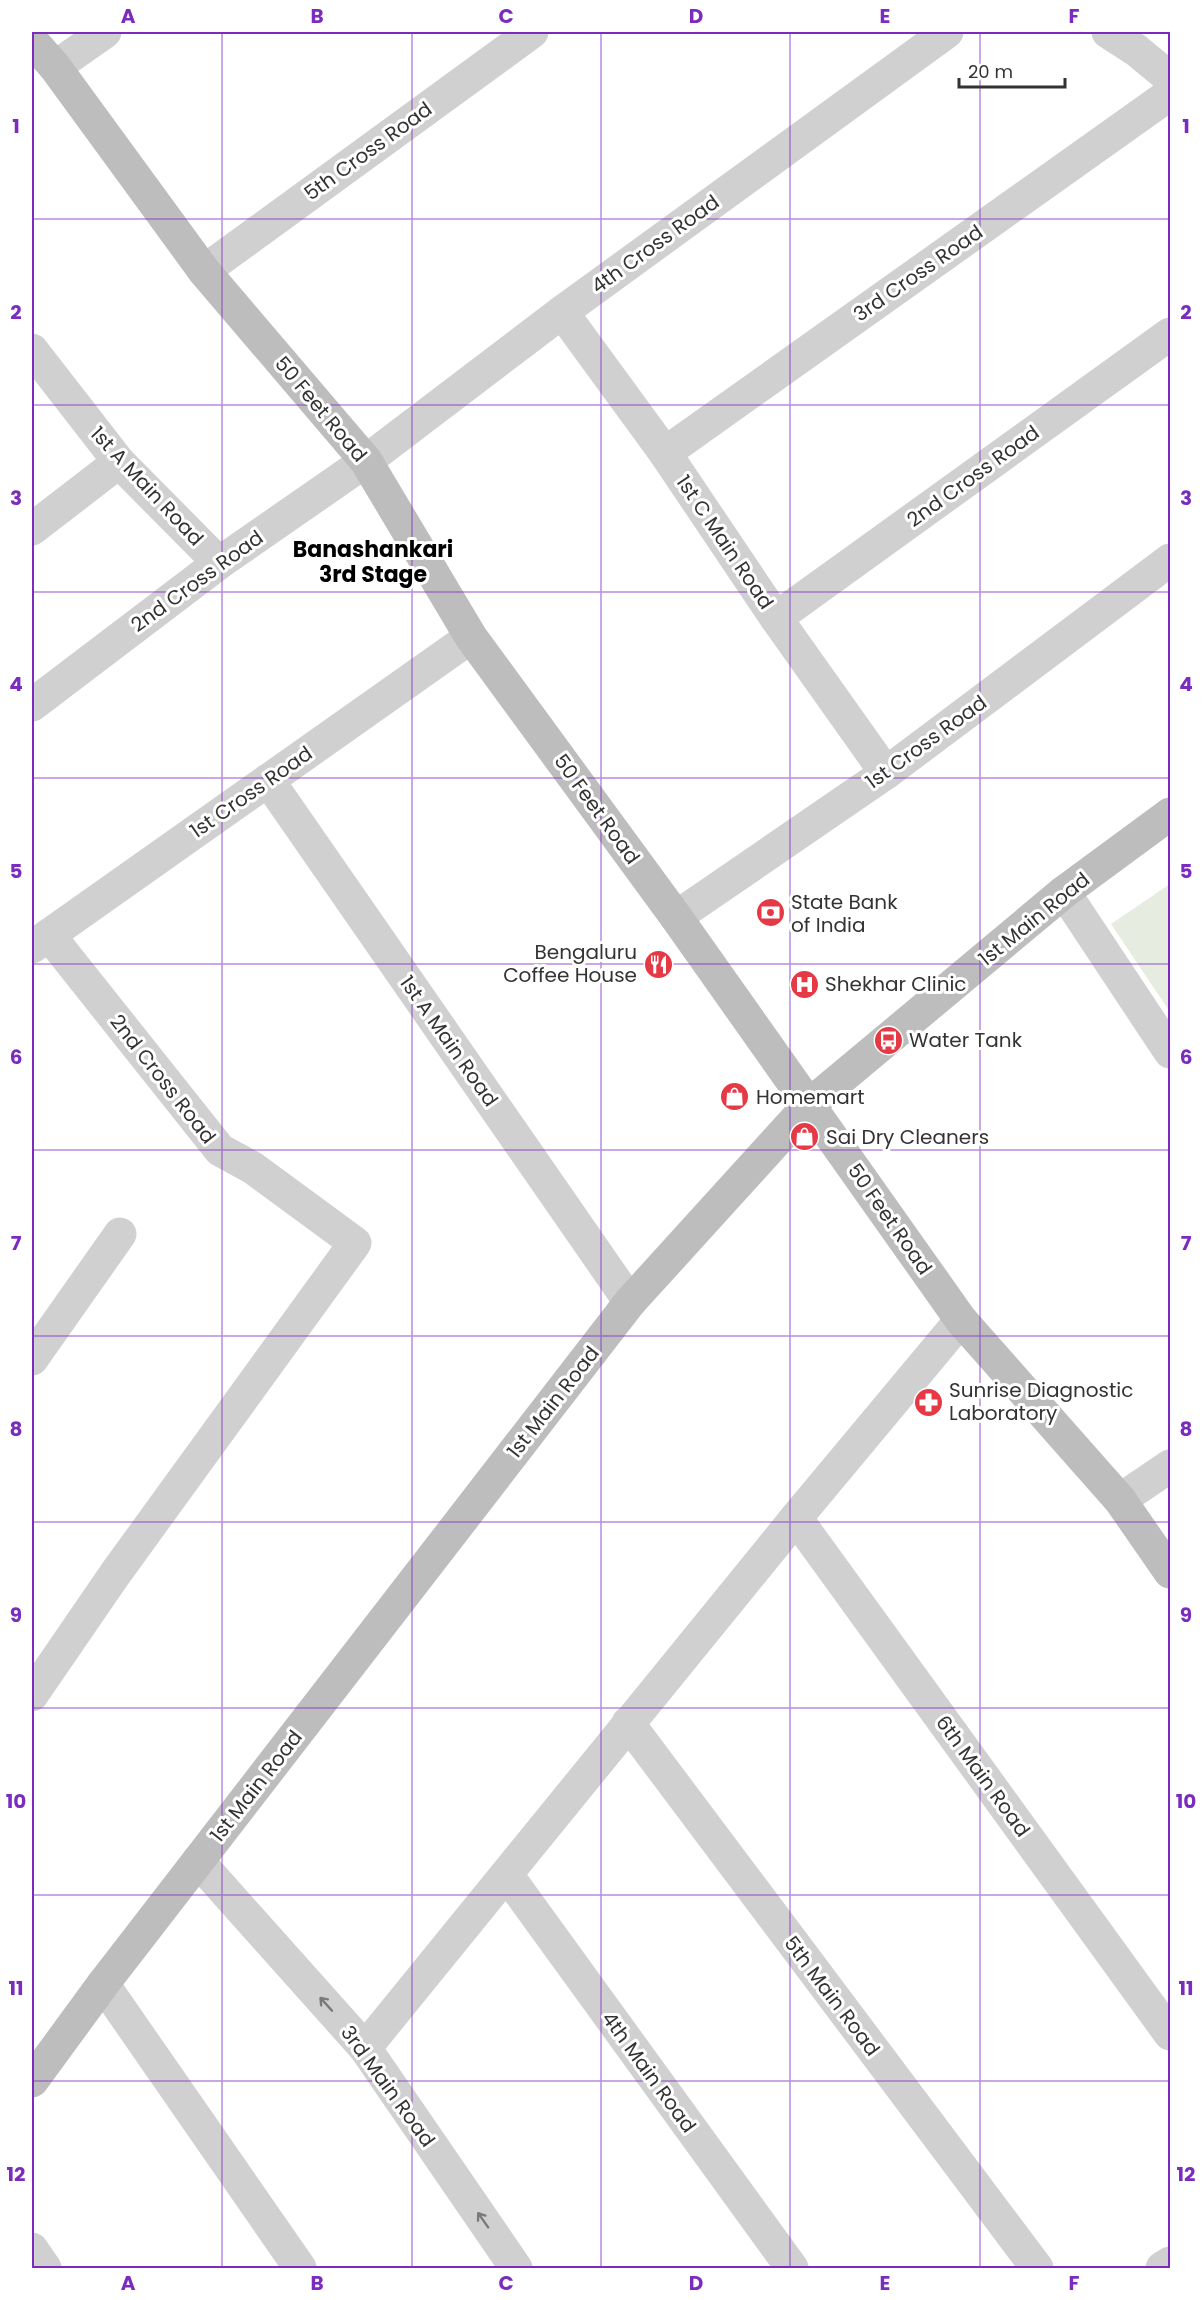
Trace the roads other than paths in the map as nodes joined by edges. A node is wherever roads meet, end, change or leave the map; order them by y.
1 (105, 32) edge
2 (532, 32) edge
3 (947, 32) edge
4 (1108, 32) edge
5 (32, 41) edge
6 (1141, 41) edge
7 (55, 66) junction
8 (1170, 78) edge
9 (1170, 94) edge
10 (204, 271) junction
11 (562, 312) junction
12 (1170, 334) edge
13 (34, 357) edge
14 (665, 453) junction
15 (366, 461) junction
16 (119, 462) junction
17 (32, 529) edge
18 (1170, 560) edge
19 (219, 563) junction
20 (776, 618) junction
21 (471, 637) junction
22 (32, 705) edge
23 (886, 773) junction
24 (268, 780) junction
25 (1170, 814) edge
26 (1064, 892) junction
27 (676, 917) junction
28 (40, 941) edge
29 (1170, 1052) edge
30 (809, 1105) junction
31 (120, 1234) dead end
32 (630, 1302) junction
33 (961, 1320) junction
34 (32, 1359) edge
35 (1170, 1466) edge
36 (1120, 1500) junction
37 (796, 1518) junction
38 (1170, 1572) edge
39 (32, 1695) edge
40 (628, 1723) junction
41 (198, 1861) junction
42 (507, 1875) junction
43 (103, 1984) junction
44 (1170, 2034) edge
45 (365, 2048) junction
46 (35, 2066) edge
47 (32, 2249) edge
48 (1170, 2263) edge
49 (45, 2268) edge
50 (300, 2268) edge
51 (516, 2268) edge
52 (792, 2268) edge
53 (1037, 2268) edge
54 (1162, 2268) edge

1 - 7 street
2 - 10 street, 5th Cross Road
3 - 11 street, 4th Cross Road
4 - 6 street
5 - 7 street, 50 Feet Road
6 - 8 street
7 - 10 street, 50 Feet Road
9 - 14 street, 3rd Cross Road
10 - 15 street, 50 Feet Road
11 - 14 street, 1st C Main Road
11 - 15 street, 4th Cross Road
12 - 20 street, 2nd Cross Road
13 - 16 street, 1st A Main Road
14 - 20 street, 1st C Main Road
15 - 19 street, 2nd Cross Road
15 - 21 street, 50 Feet Road
16 - 17 street
16 - 19 street, 1st A Main Road
18 - 23 street, 1st Cross Road
19 - 22 street, 2nd Cross Road
20 - 23 street, 1st C Main Road
21 - 24 street, 1st Cross Road
21 - 27 street, 50 Feet Road
23 - 27 street, 1st Cross Road
24 - 28 street, 1st Cross Road
24 - 32 street, 1st A Main Road
25 - 26 street, 1st Main Road
26 - 29 street
26 - 30 street, 1st Main Road
27 - 30 street, 50 Feet Road
28 - 39 street, 2nd Cross Road
30 - 32 street, 1st Main Road
30 - 33 street, 50 Feet Road
31 - 34 street
32 - 41 street, 1st Main Road
33 - 36 street, 50 Feet Road
33 - 37 street
35 - 36 street
36 - 38 street, 50 Feet Road
37 - 40 street
37 - 44 street, 6th Main Road
40 - 42 street
40 - 53 street, 5th Main Road
41 - 43 street, 1st Main Road
45 -> 41 street, 3rd Main Road
42 - 45 street
42 - 52 street, 4th Main Road
43 - 46 street, 1st Main Road
43 - 50 street
51 -> 45 street, 3rd Main Road
47 - 49 street
48 - 54 street

